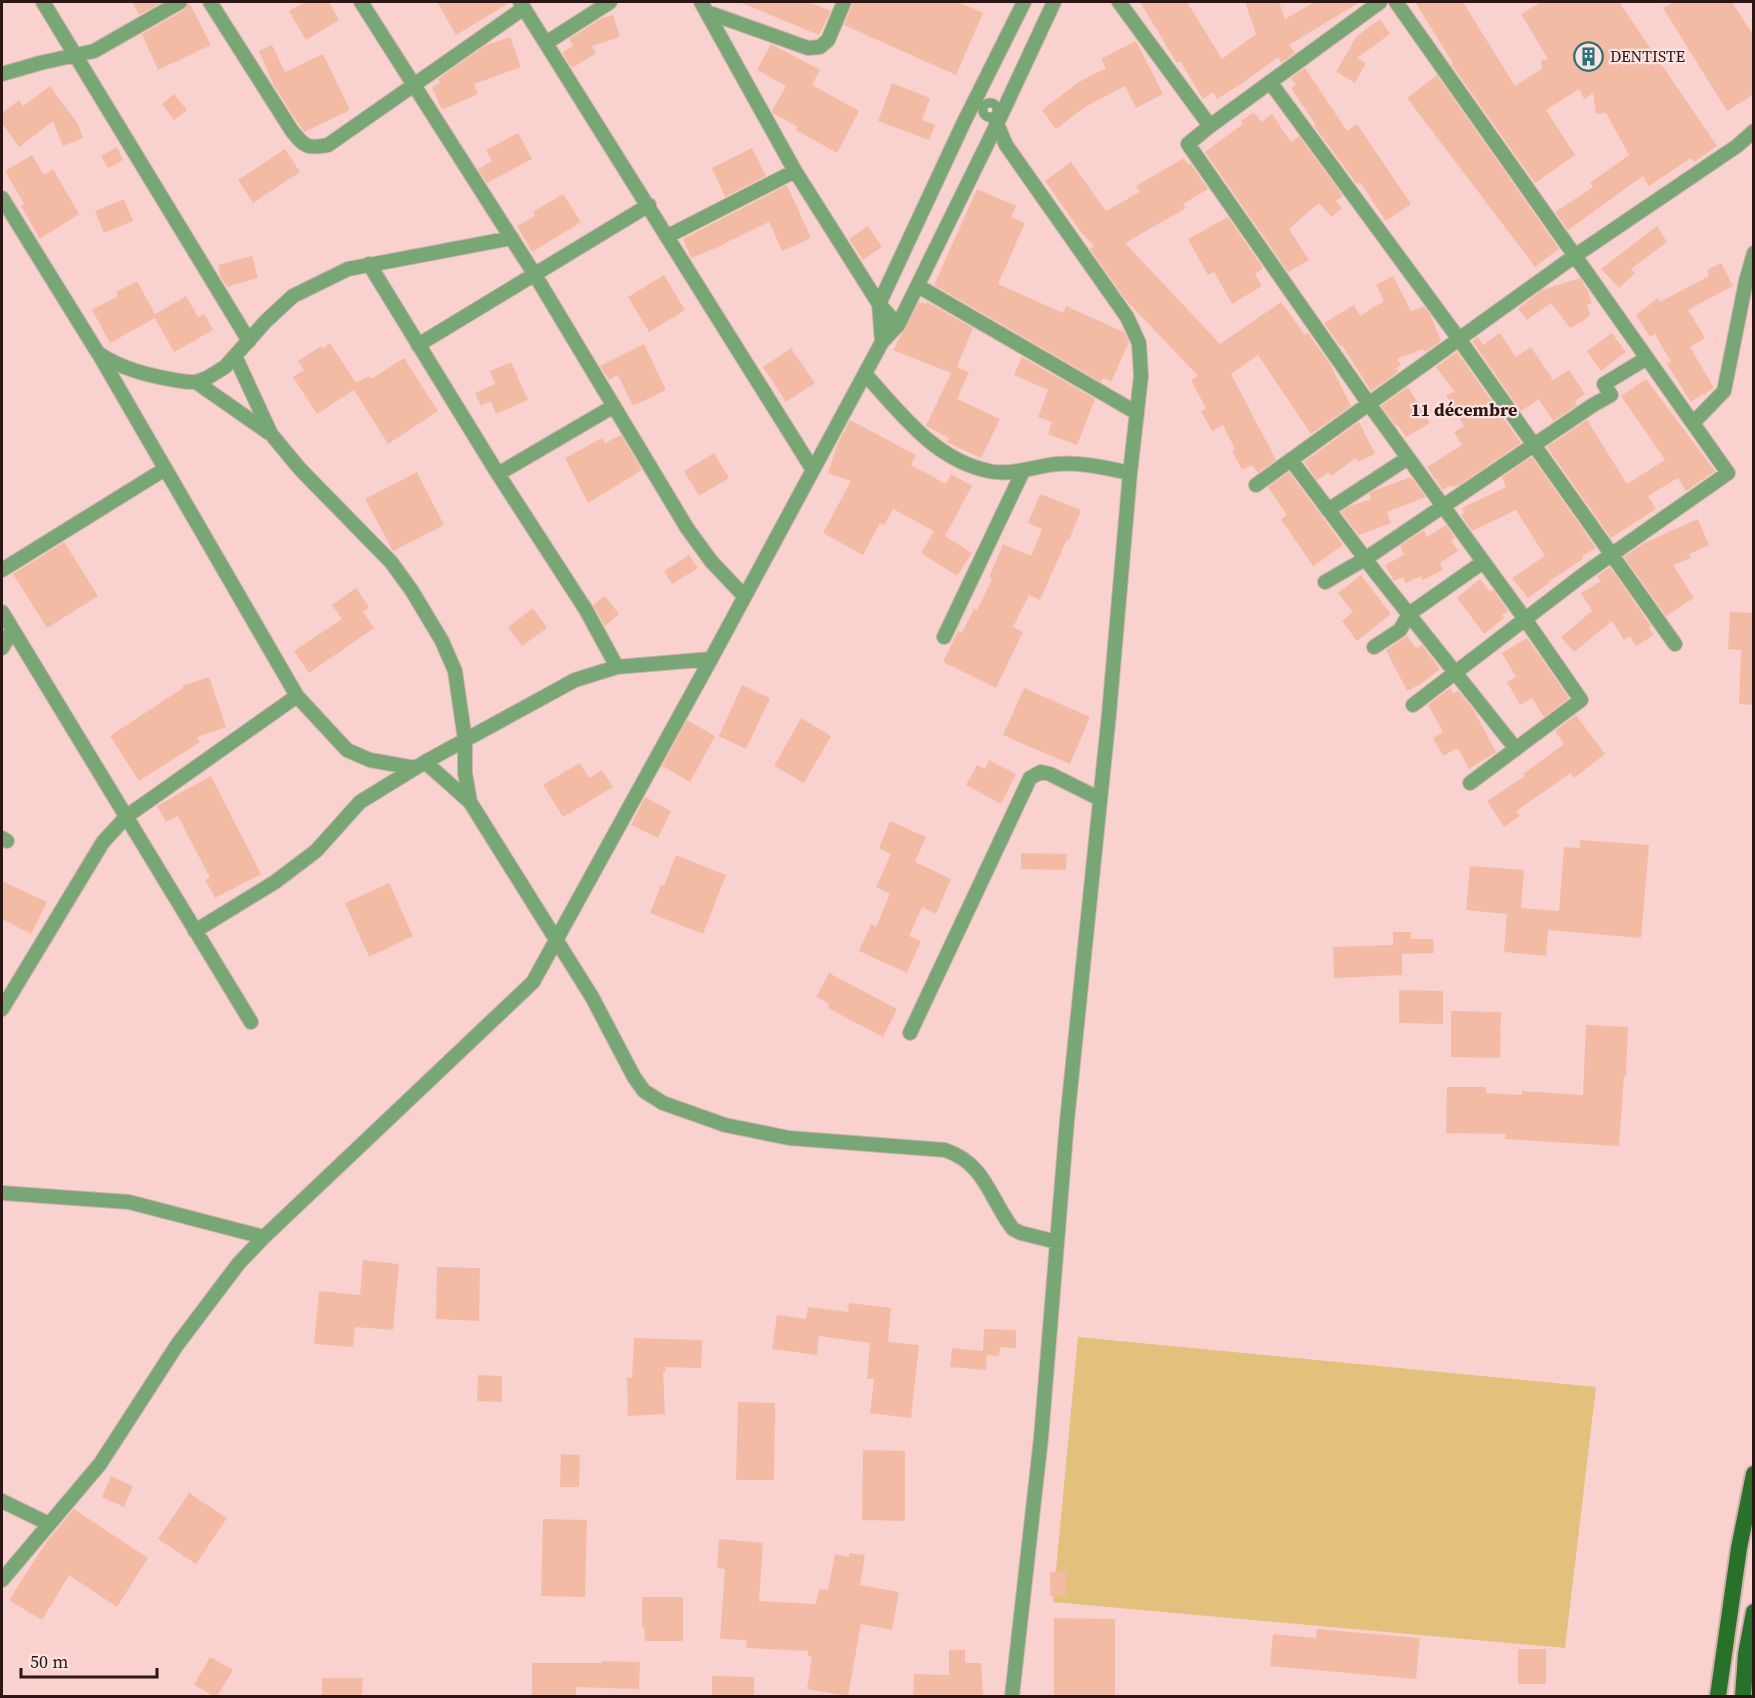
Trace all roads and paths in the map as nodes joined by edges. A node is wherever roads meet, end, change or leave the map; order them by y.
1 (43, 2) edge
2 (180, 2) edge
3 (210, 2) edge
4 (361, 2) edge
5 (610, 2) edge
6 (844, 2) edge
7 (1024, 2) edge
8 (1054, 2) edge
9 (1119, 2) edge
10 (1380, 2) edge
11 (1396, 2) edge
12 (522, 5) edge
13 (704, 7) edge
14 (546, 42) junction
15 (76, 56) junction
16 (2, 74) edge
17 (1270, 82) junction
18 (415, 84) junction
19 (988, 111) junction
20 (1210, 126) junction
21 (1754, 131) edge
22 (795, 171) junction
23 (2, 198) edge
24 (649, 205) junction
25 (668, 236) junction
26 (512, 238) junction
27 (1754, 254) edge
28 (1576, 255) junction
29 (369, 264) junction
30 (535, 275) junction
31 (918, 286) junction
32 (879, 304) junction
33 (898, 325) junction
34 (1459, 339) junction
35 (249, 341) junction
36 (882, 342) junction
37 (418, 345) junction
38 (98, 353) junction
39 (235, 356) junction
40 (1647, 358) junction
41 (865, 374) junction
42 (196, 382) junction
43 (1369, 404) junction
44 (614, 406) junction
45 (1137, 413) junction
46 (1693, 423) junction
47 (271, 434) junction
48 (1534, 445) junction
49 (1408, 458) junction
50 (1291, 460) junction
51 (165, 469) junction
52 (813, 470) junction
53 (1023, 471) junction
54 (1130, 473) junction
55 (498, 474) junction
56 (1256, 485) dead end
57 (1443, 506) junction
58 (1328, 510) junction
59 (1611, 555) junction
60 (1365, 558) junction
61 (1483, 562) junction
62 (2, 570) edge
63 (1326, 582) dead end
64 (744, 596) junction
65 (2, 612) edge
66 (1409, 614) junction
67 (1525, 619) junction
68 (12, 630) junction
69 (944, 637) dead end
70 (1675, 644) dead end
71 (1374, 647) dead end
72 (2, 648) edge
73 (711, 659) junction
74 (617, 667) junction
75 (1456, 672) junction
76 (297, 696) junction
77 (1413, 705) dead end
78 (465, 740) junction
79 (1516, 749) junction
80 (420, 765) junction
81 (1470, 783) dead end
82 (1100, 799) junction
83 (470, 802) junction
84 (127, 816) junction
85 (195, 931) junction
86 (557, 940) junction
87 (2, 1010) edge
88 (251, 1022) dead end
89 (910, 1033) dead end
90 (2, 1193) edge
91 (264, 1237) junction
92 (1057, 1242) junction
93 (1754, 1474) edge
94 (2, 1501) edge
95 (50, 1524) junction
96 (2, 1580) edge
97 (1754, 1611) edge
98 (1012, 1696) edge
99 (1718, 1696) edge
100 (1743, 1696) edge

1 - 15 street
2 - 15 street
3 - 18 street
4 - 18 street
5 - 14 street
6 - 13 street
7 - 19 street
8 - 19 street
9 - 20 street
10 - 17 street
11 - 28 street
12 - 14 street
12 - 18 street
13 - 22 street
14 - 24 street
15 - 16 street
15 - 35 street
17 - 20 street
17 - 34 street
18 - 26 street
19 - 31 street
19 - 32 street
19 - 45 street
20 - 43 street
21 - 28 street
22 - 25 street
22 - 32 street
23 - 38 street
24 - 25 street
24 - 30 street
25 - 52 street
26 - 29 street
26 - 30 street
27 - 46 street
28 - 34 street
28 - 40 street
29 - 35 street
29 - 37 street
30 - 37 street
30 - 44 street
31 - 33 street
31 - 45 street
32 - 33 street
32 - 36 street
33 - 36 street
34 - 43 street
34 - 48 street
35 - 39 street
36 - 41 street
37 - 55 street
38 - 42 street
38 - 51 street
39 - 42 street
39 - 47 street
40 - 46 street
40 - 48 street
41 - 52 street
41 - 53 street
42 - 47 street
43 - 49 street
43 - 50 street
44 - 55 street
44 - 64 street
45 - 54 street
46 - 59 street
47 - 78 street
48 - 57 street
48 - 59 street
49 - 57 street
49 - 58 street
50 - 56 street
50 - 58 street
51 - 62 street
51 - 76 street
52 - 64 street
53 - 54 street
53 - 69 street
54 - 82 street
55 - 74 street
57 - 60 street
57 - 61 street
58 - 60 street
59 - 67 street
59 - 70 street
60 - 63 street
60 - 66 street
61 - 66 street
61 - 67 street
64 - 73 street
65 - 68 street
66 - 71 street
66 - 75 street
67 - 75 street
67 - 79 street
68 - 72 street
68 - 84 street
73 - 74 street
73 - 86 street
74 - 78 street
75 - 77 street
75 - 79 street
76 - 80 street
76 - 84 street
78 - 80 street
78 - 83 street
79 - 81 street
80 - 83 street
80 - 85 street
82 - 89 street
82 - 92 street
83 - 86 street
84 - 85 street
84 - 87 street
85 - 88 street
86 - 91 street
86 - 92 street
90 - 91 street
91 - 95 street
92 - 98 street
93 - 99 main road
94 - 95 street
95 - 96 street
97 - 100 main road

